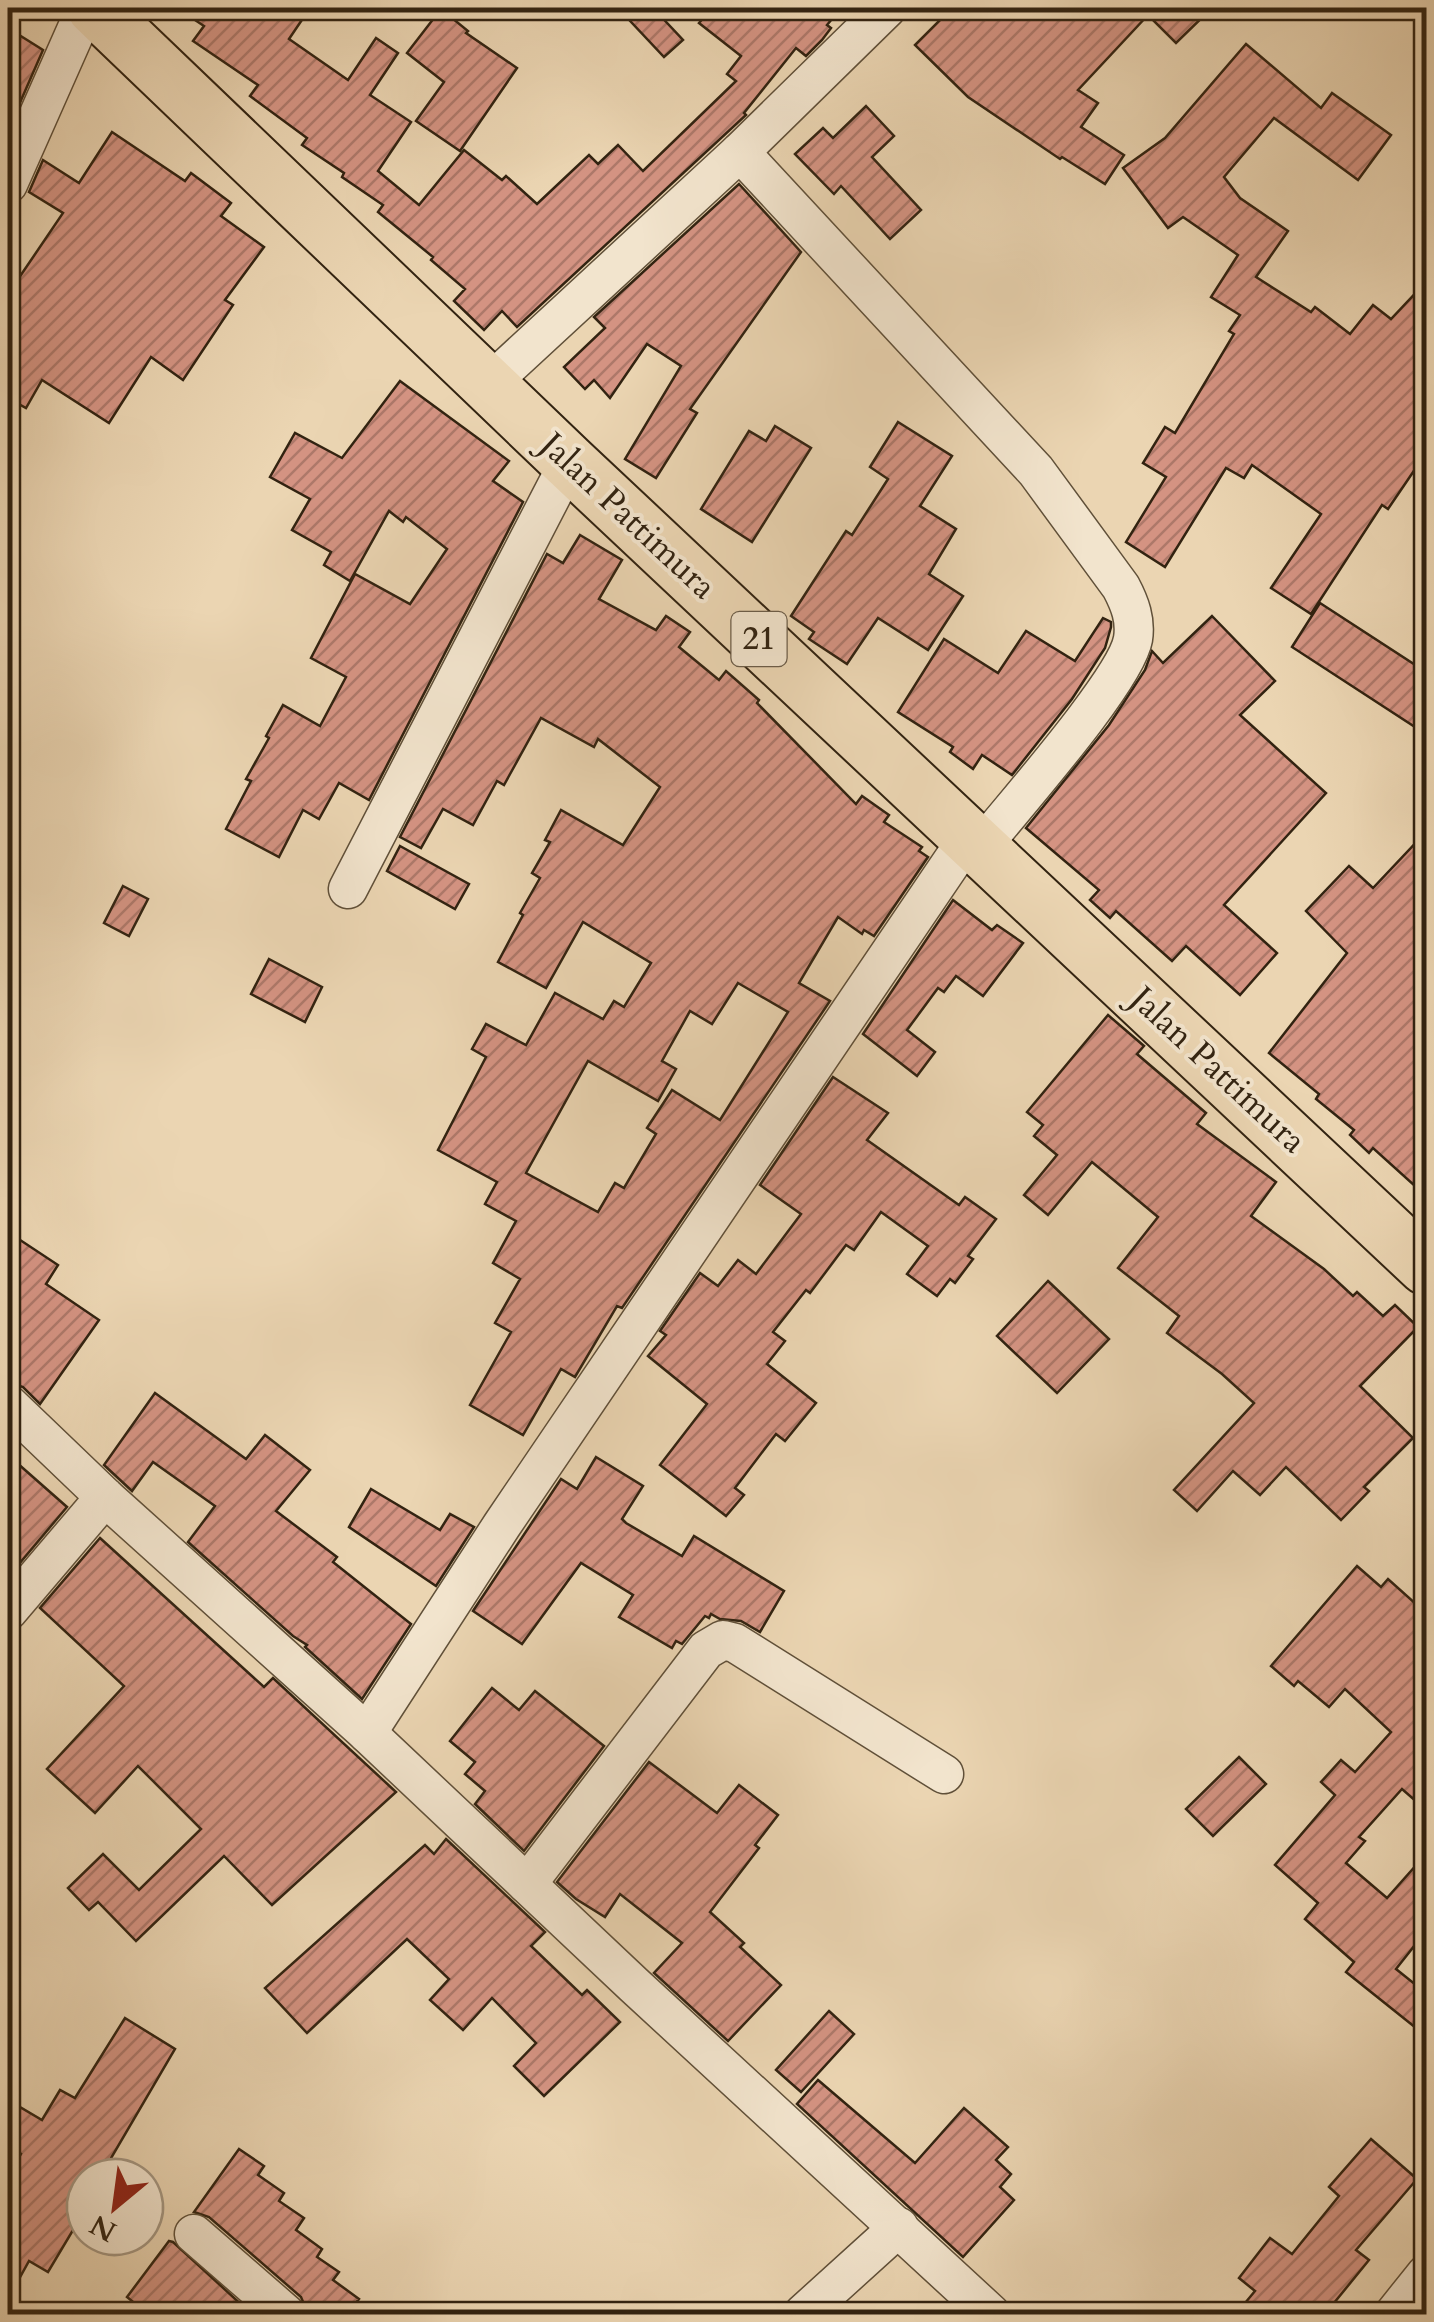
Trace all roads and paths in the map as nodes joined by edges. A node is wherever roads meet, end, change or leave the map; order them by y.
1 (86, 8) edge
2 (94, 8) edge
3 (887, 8) edge
4 (740, 152) junction
5 (8, 184) edge
6 (490, 384) junction
7 (569, 462) junction
8 (976, 841) junction
9 (348, 889) dead end
10 (1426, 1267) edge
11 (8, 1404) edge
12 (105, 1496) junction
13 (8, 1611) edge
14 (367, 1733) junction
15 (944, 1774) dead end
16 (527, 1884) junction
17 (899, 2227) junction
18 (194, 2234) dead end
19 (1426, 2274) edge
20 (286, 2314) edge
21 (803, 2314) edge
22 (991, 2314) edge
23 (1394, 2314) edge

1 - 5 street
2 - 6 highway, Jalan Pattimura / 21
3 - 4 street
4 - 6 street
4 - 8 street
6 - 7 highway, Jalan Pattimura / 21
7 - 8 highway, Jalan Pattimura / 21
7 - 9 street
8 - 10 highway, Jalan Pattimura / 21
8 - 14 street
11 - 12 street
12 - 13 street
12 - 14 street
14 - 16 street
15 - 16 street
16 - 17 street
17 - 21 street
17 - 22 street
18 - 20 street
19 - 23 street

